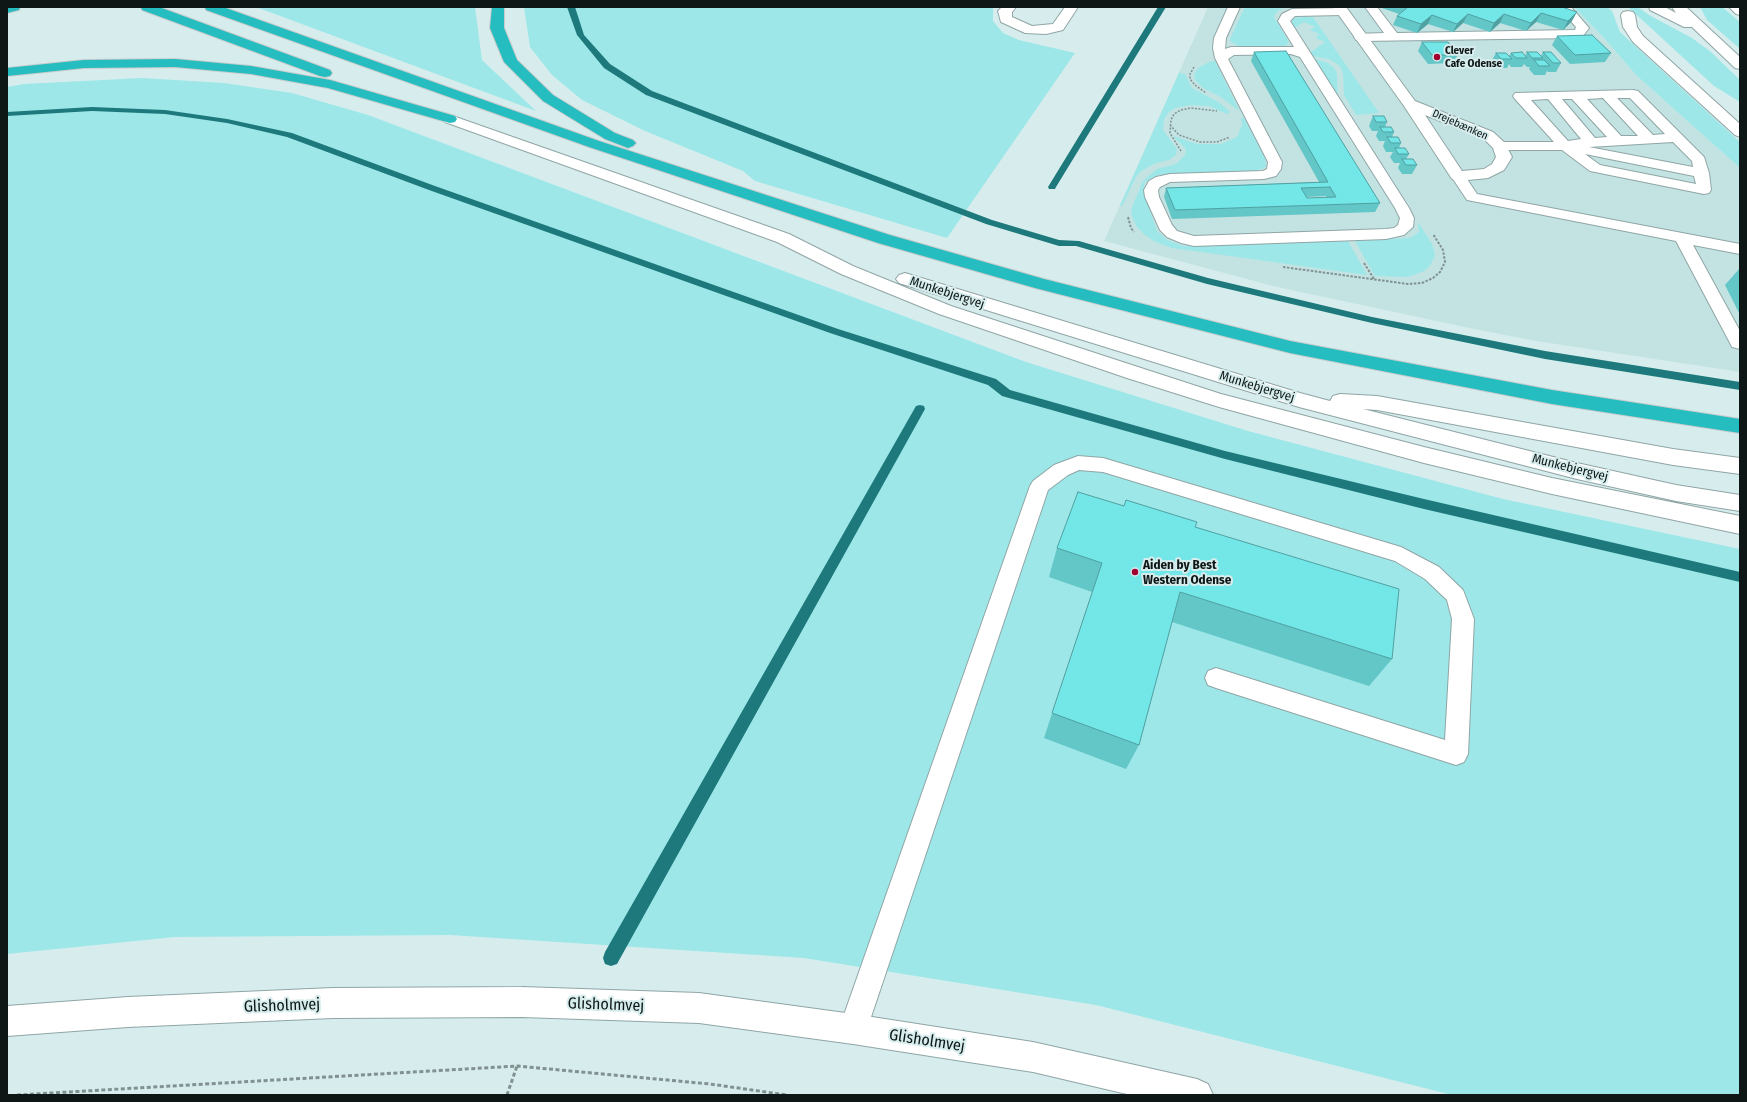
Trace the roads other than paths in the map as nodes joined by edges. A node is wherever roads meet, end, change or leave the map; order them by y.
1 (14, 7) edge
2 (147, 7) edge
3 (211, 7) edge
4 (498, 7) edge
5 (1010, 7) edge
6 (1072, 7) edge
7 (1234, 7) edge
8 (1371, 7) edge
9 (1564, 7) edge
10 (1655, 7) edge
11 (1678, 7) edge
12 (1735, 7) edge
13 (7, 9) edge
14 (1340, 9) edge
15 (1624, 11) edge
16 (1740, 11) edge
17 (1705, 32) junction
18 (1393, 36) junction
19 (1360, 37) junction
20 (1305, 54) junction
21 (1221, 58) junction
22 (1740, 65) edge
23 (7, 72) edge
24 (1606, 94) junction
25 (1551, 95) junction
26 (1576, 95) junction
27 (1410, 104) junction
28 (1737, 113) edge
29 (450, 119) junction
30 (1740, 132) edge
31 (1676, 138) junction
32 (1649, 139) junction
33 (1617, 140) junction
34 (1591, 142) junction
35 (1500, 146) junction
36 (1565, 146) junction
37 (1595, 168) junction
38 (1702, 173) junction
39 (1458, 176) junction
40 (745, 193) junction
41 (1682, 200) dead end
42 (1681, 237) junction
43 (782, 238) junction
44 (1740, 249) edge
45 (1740, 344) edge
46 (1299, 400) junction
47 (1740, 426) edge
48 (1740, 466) edge
49 (1740, 503) edge
50 (1740, 525) edge
51 (1216, 678) dead end
52 (7, 1021) edge
53 (853, 1030) junction
54 (1197, 1095) edge

1 - 13 highway
2 - 29 highway
3 - 40 highway
4 - 40 highway
5 - 6 street
7 - 21 lane
8 - 18 lane
9 - 18 lane
10 - 17 street
11 - 17 street
12 - 16 lane
14 - 19 street, Drejebænken
14 - 20 lane
15 - 28 street
15 - 30 street
17 - 22 street
18 - 19 lane
19 - 27 street, Drejebænken
20 - 21 lane
20 - 21 lane
23 - 29 highway
24 - 26 lane
24 - 31 lane
24 - 32 lane
25 - 26 lane
25 - 34 lane
25 - 36 lane
26 - 33 lane
27 - 35 street, Drejebænken
27 - 39 street, Drejebænken
29 - 43 street
31 - 32 lane
31 - 38 lane
32 - 33 lane
33 - 34 lane
34 - 36 lane
35 - 36 lane
35 - 39 street, Drejebænken
36 - 37 lane
36 - 38 lane
37 - 38 lane
37 - 41 lane
39 - 42 lane
40 - 47 highway
42 - 44 lane
42 - 45 lane
43 - 46 street, Munkebjergvej
43 - 50 street
46 - 48 street
46 - 49 street, Munkebjergvej
51 - 53 lane
52 - 53 street, Glisholmvej
53 - 54 street, Glisholmvej

